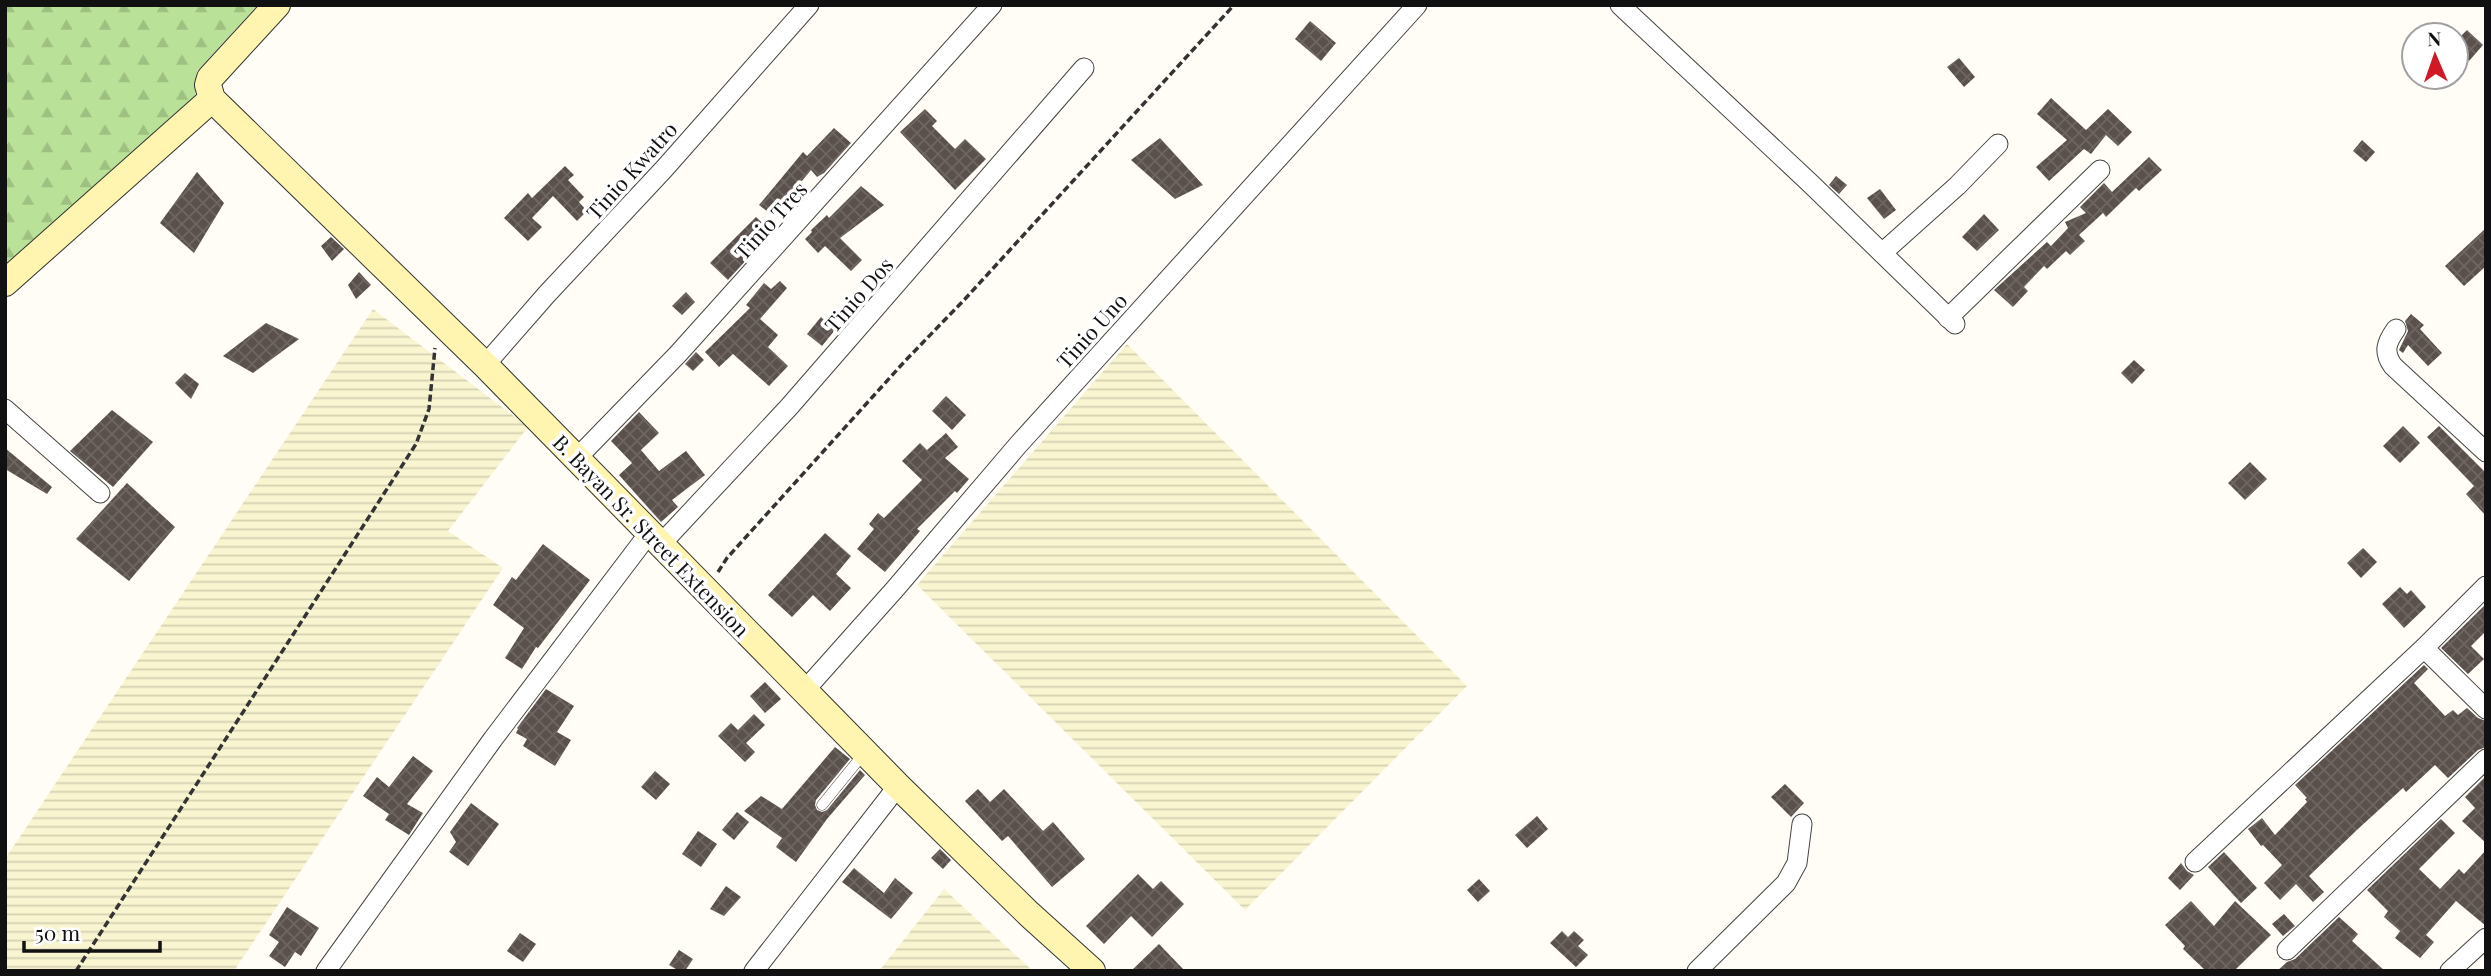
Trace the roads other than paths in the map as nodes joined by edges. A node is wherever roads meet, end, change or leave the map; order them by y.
1 (277, 5) edge
2 (809, 5) edge
3 (992, 5) edge
4 (1417, 5) edge
5 (1620, 5) edge
6 (1084, 68) dead end
7 (212, 99) junction
8 (1998, 144) dead end
9 (2100, 170) dead end
10 (1882, 253) junction
11 (5, 283) edge
12 (2396, 329) dead end
13 (485, 365) junction
14 (5, 410) edge
15 (2486, 452) edge
16 (576, 459) junction
17 (100, 493) dead end
18 (656, 538) junction
19 (2486, 586) edge
20 (2424, 648) junction
21 (804, 690) junction
22 (2486, 709) edge
23 (865, 752) junction
24 (2486, 759) edge
25 (898, 786) junction
26 (822, 806) dead end
27 (1802, 824) dead end
28 (2195, 862) dead end
29 (2486, 938) edge
30 (2287, 950) dead end
31 (326, 971) edge
32 (754, 971) edge
33 (1092, 971) edge
34 (1697, 971) edge
35 (2450, 971) edge

1 - 7 street
2 - 13 street, Tinio Kwatro
3 - 16 street, Tinio Tres
4 - 21 street, Tinio Uno
5 - 10 street
6 - 18 street, Tinio Dos
7 - 11 street
7 - 13 street, B. Bayan Sr. Street Extension
8 - 10 street
9 - 10 street
12 - 15 street
13 - 16 street, B. Bayan Sr. Street Extension
14 - 17 street
16 - 18 street, B. Bayan Sr. Street Extension
18 - 21 street, B. Bayan Sr. Street Extension
18 - 31 street, Tinio Dos
19 - 20 street
20 - 22 street
20 - 28 street
21 - 23 street, B. Bayan Sr. Street Extension
23 - 25 street, B. Bayan Sr. Street Extension
23 - 26 lane
24 - 30 street
25 - 32 street
25 - 33 street, B. Bayan Sr. Street Extension
27 - 34 street
29 - 35 street

